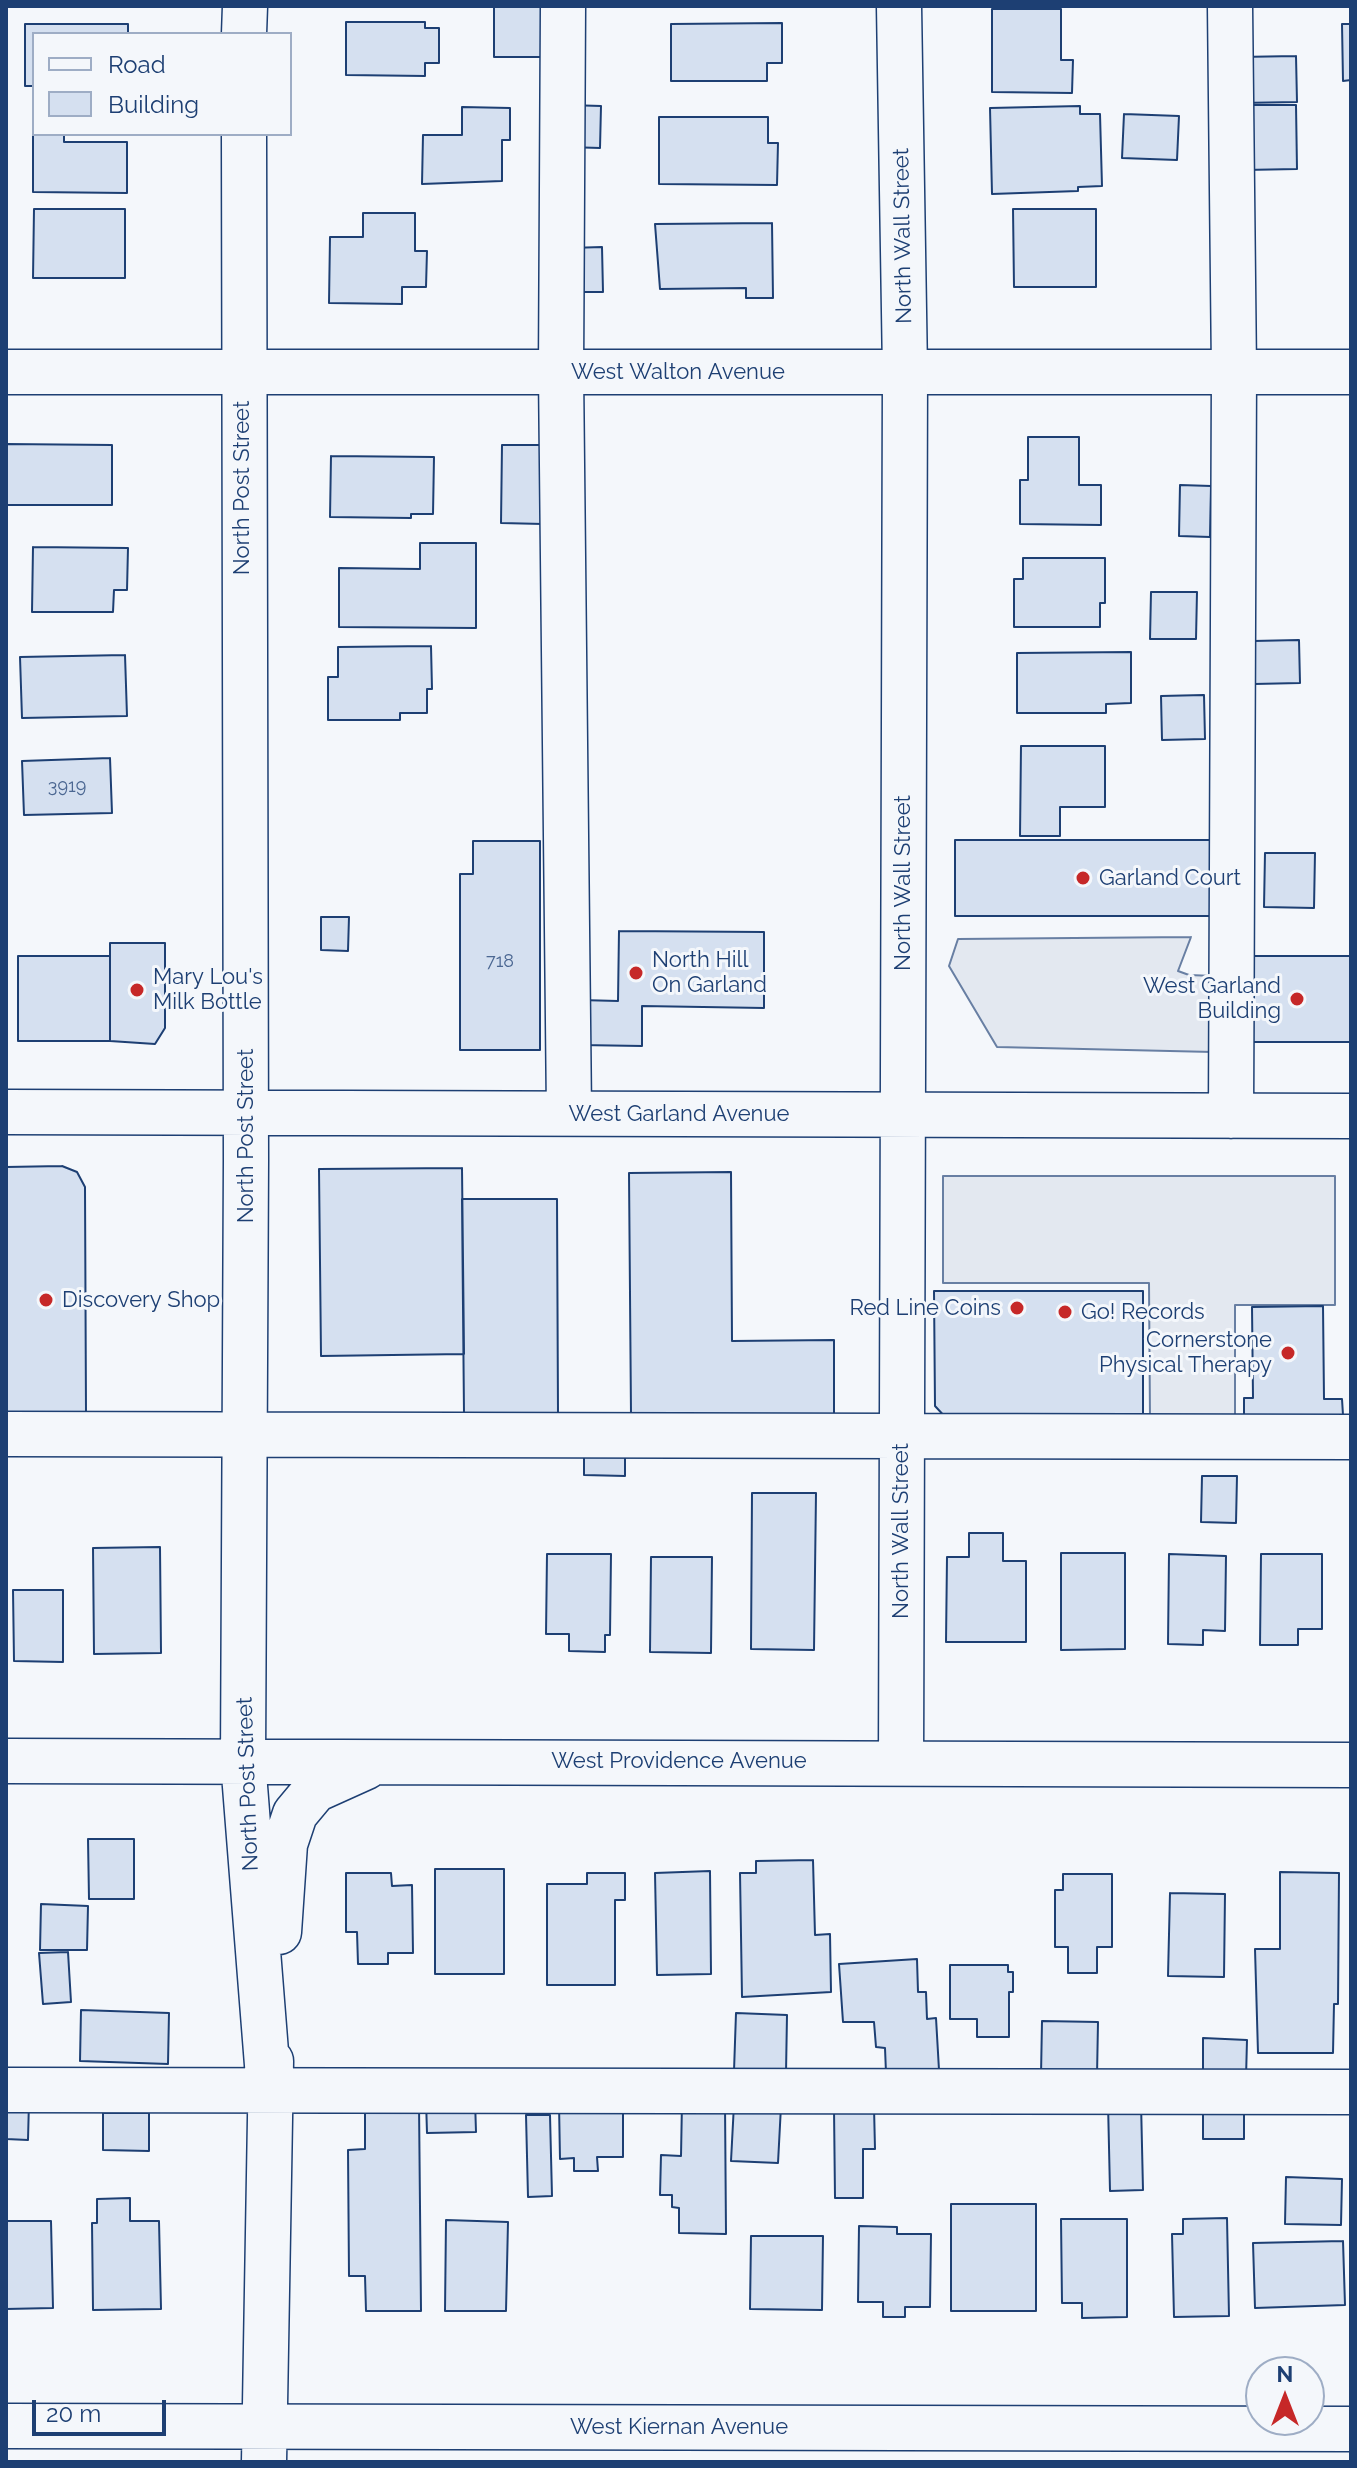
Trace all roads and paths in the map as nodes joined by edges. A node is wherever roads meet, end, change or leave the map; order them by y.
1 (245, 6) edge
2 (563, 6) edge
3 (899, 6) edge
4 (1230, 6) edge
5 (244, 32) edge
6 (244, 136) edge
7 (6, 372) edge
8 (242, 372) junction
9 (561, 372) junction
10 (905, 372) junction
11 (1234, 372) junction
12 (1351, 372) edge
13 (6, 1112) edge
14 (246, 1113) junction
15 (569, 1113) junction
16 (901, 1115) junction
17 (1231, 1116) junction
18 (1351, 1116) edge
19 (6, 1434) edge
20 (246, 1434) junction
21 (901, 1434) junction
22 (1351, 1437) edge
23 (6, 1761) edge
24 (243, 1761) junction
25 (381, 1761) junction
26 (901, 1761) junction
27 (1351, 1765) edge
28 (6, 2090) edge
29 (269, 2090) junction
30 (1351, 2092) edge
31 (6, 2426) edge
32 (1351, 2429) edge
33 (265, 2444) edge

1 - 5 street
2 - 9 street
3 - 10 street, North Wall Street
4 - 11 street
6 - 8 street, North Post Street
7 - 8 street, West Walton Avenue
8 - 9 street, West Walton Avenue
8 - 14 street, North Post Street
9 - 10 street, West Walton Avenue
9 - 15 street
10 - 11 street, West Walton Avenue
10 - 16 street, North Wall Street
11 - 12 street, West Walton Avenue
11 - 17 street
13 - 14 street, West Garland Avenue
14 - 15 street, West Garland Avenue
14 - 20 street, North Post Street
15 - 16 street, West Garland Avenue
16 - 17 street, West Garland Avenue
16 - 21 street, North Wall Street
17 - 18 street, West Garland Avenue
19 - 20 street
20 - 21 street
20 - 24 street, North Post Street
21 - 22 street
21 - 26 street, North Wall Street
23 - 24 street, West Providence Avenue
24 - 25 street, West Providence Avenue
24 - 29 street, North Post Street
25 - 26 street, West Providence Avenue
25 - 29 street, North Post Street
26 - 27 street, West Providence Avenue
28 - 29 street
29 - 30 street
29 - 33 street, North Post Street
31 - 33 street, West Kiernan Avenue
32 - 33 street, West Kiernan Avenue

